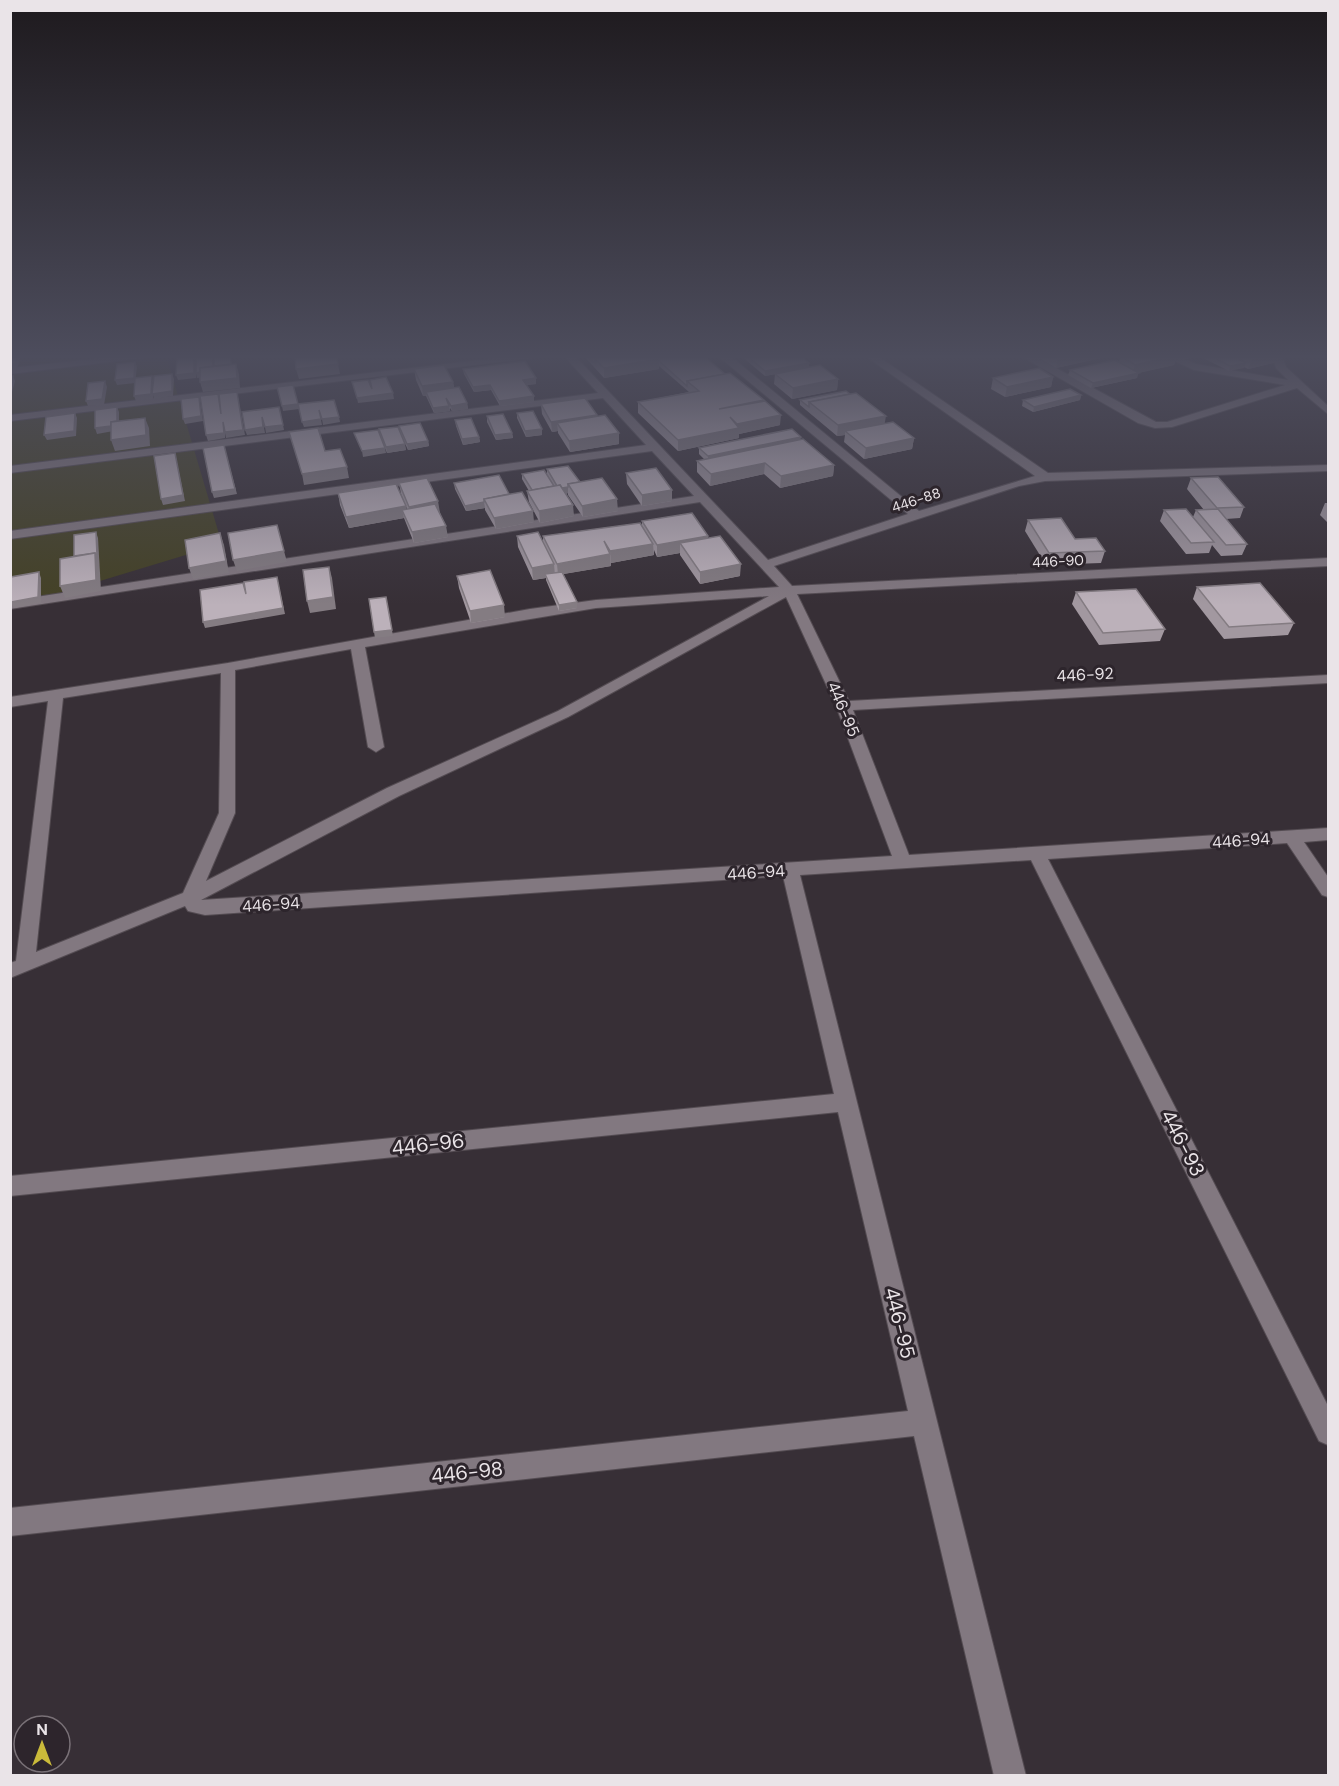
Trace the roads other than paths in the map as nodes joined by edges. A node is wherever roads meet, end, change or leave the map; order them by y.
1 (261, 438) edge
2 (647, 438) edge
3 (823, 438) edge
4 (989, 438) edge
5 (655, 447) junction
6 (1329, 468) edge
7 (10, 470) edge
8 (1045, 477) junction
9 (704, 498) junction
10 (916, 515) junction
11 (10, 536) edge
12 (1329, 562) edge
13 (766, 564) junction
14 (789, 590) junction
15 (10, 604) edge
16 (357, 645) junction
17 (228, 667) junction
18 (1329, 678) edge
19 (56, 695) junction
20 (10, 702) edge
21 (844, 706) junction
22 (376, 747) dead end
23 (1329, 834) edge
24 (1292, 837) junction
25 (1037, 854) junction
26 (903, 862) junction
27 (790, 870) junction
28 (1329, 890) edge
29 (190, 897) junction
30 (18, 968) edge
31 (846, 1102) junction
32 (10, 1186) edge
33 (924, 1422) junction
34 (1329, 1432) edge
35 (10, 1522) edge
36 (1010, 1776) edge

1 - 7 street
2 - 5 street, 446-95
3 - 10 street
4 - 8 street
5 - 9 street, 446-95
5 - 11 street
6 - 8 street, 446-88
8 - 10 street, 446-88
9 - 13 street, 446-95
9 - 15 street
10 - 13 street, 446-88
12 - 14 street, 446-90
13 - 14 street, 446-95
14 - 16 street, 446-90
14 - 21 street, 446-95
14 - 29 street
16 - 17 street, 446-90
16 - 22 street
17 - 19 street, 446-90
17 - 29 street
18 - 21 street, 446-92
19 - 20 street, 446-90
19 - 30 street
21 - 26 street, 446-95
23 - 24 street, 446-94
24 - 25 street, 446-94
24 - 28 street
25 - 26 street, 446-94
25 - 34 street, 446-93
26 - 27 street, 446-94
27 - 29 street, 446-94
27 - 31 street, 446-95
29 - 30 street
31 - 32 street, 446-96
31 - 33 street, 446-95
33 - 35 street, 446-98
33 - 36 street, 446-95

